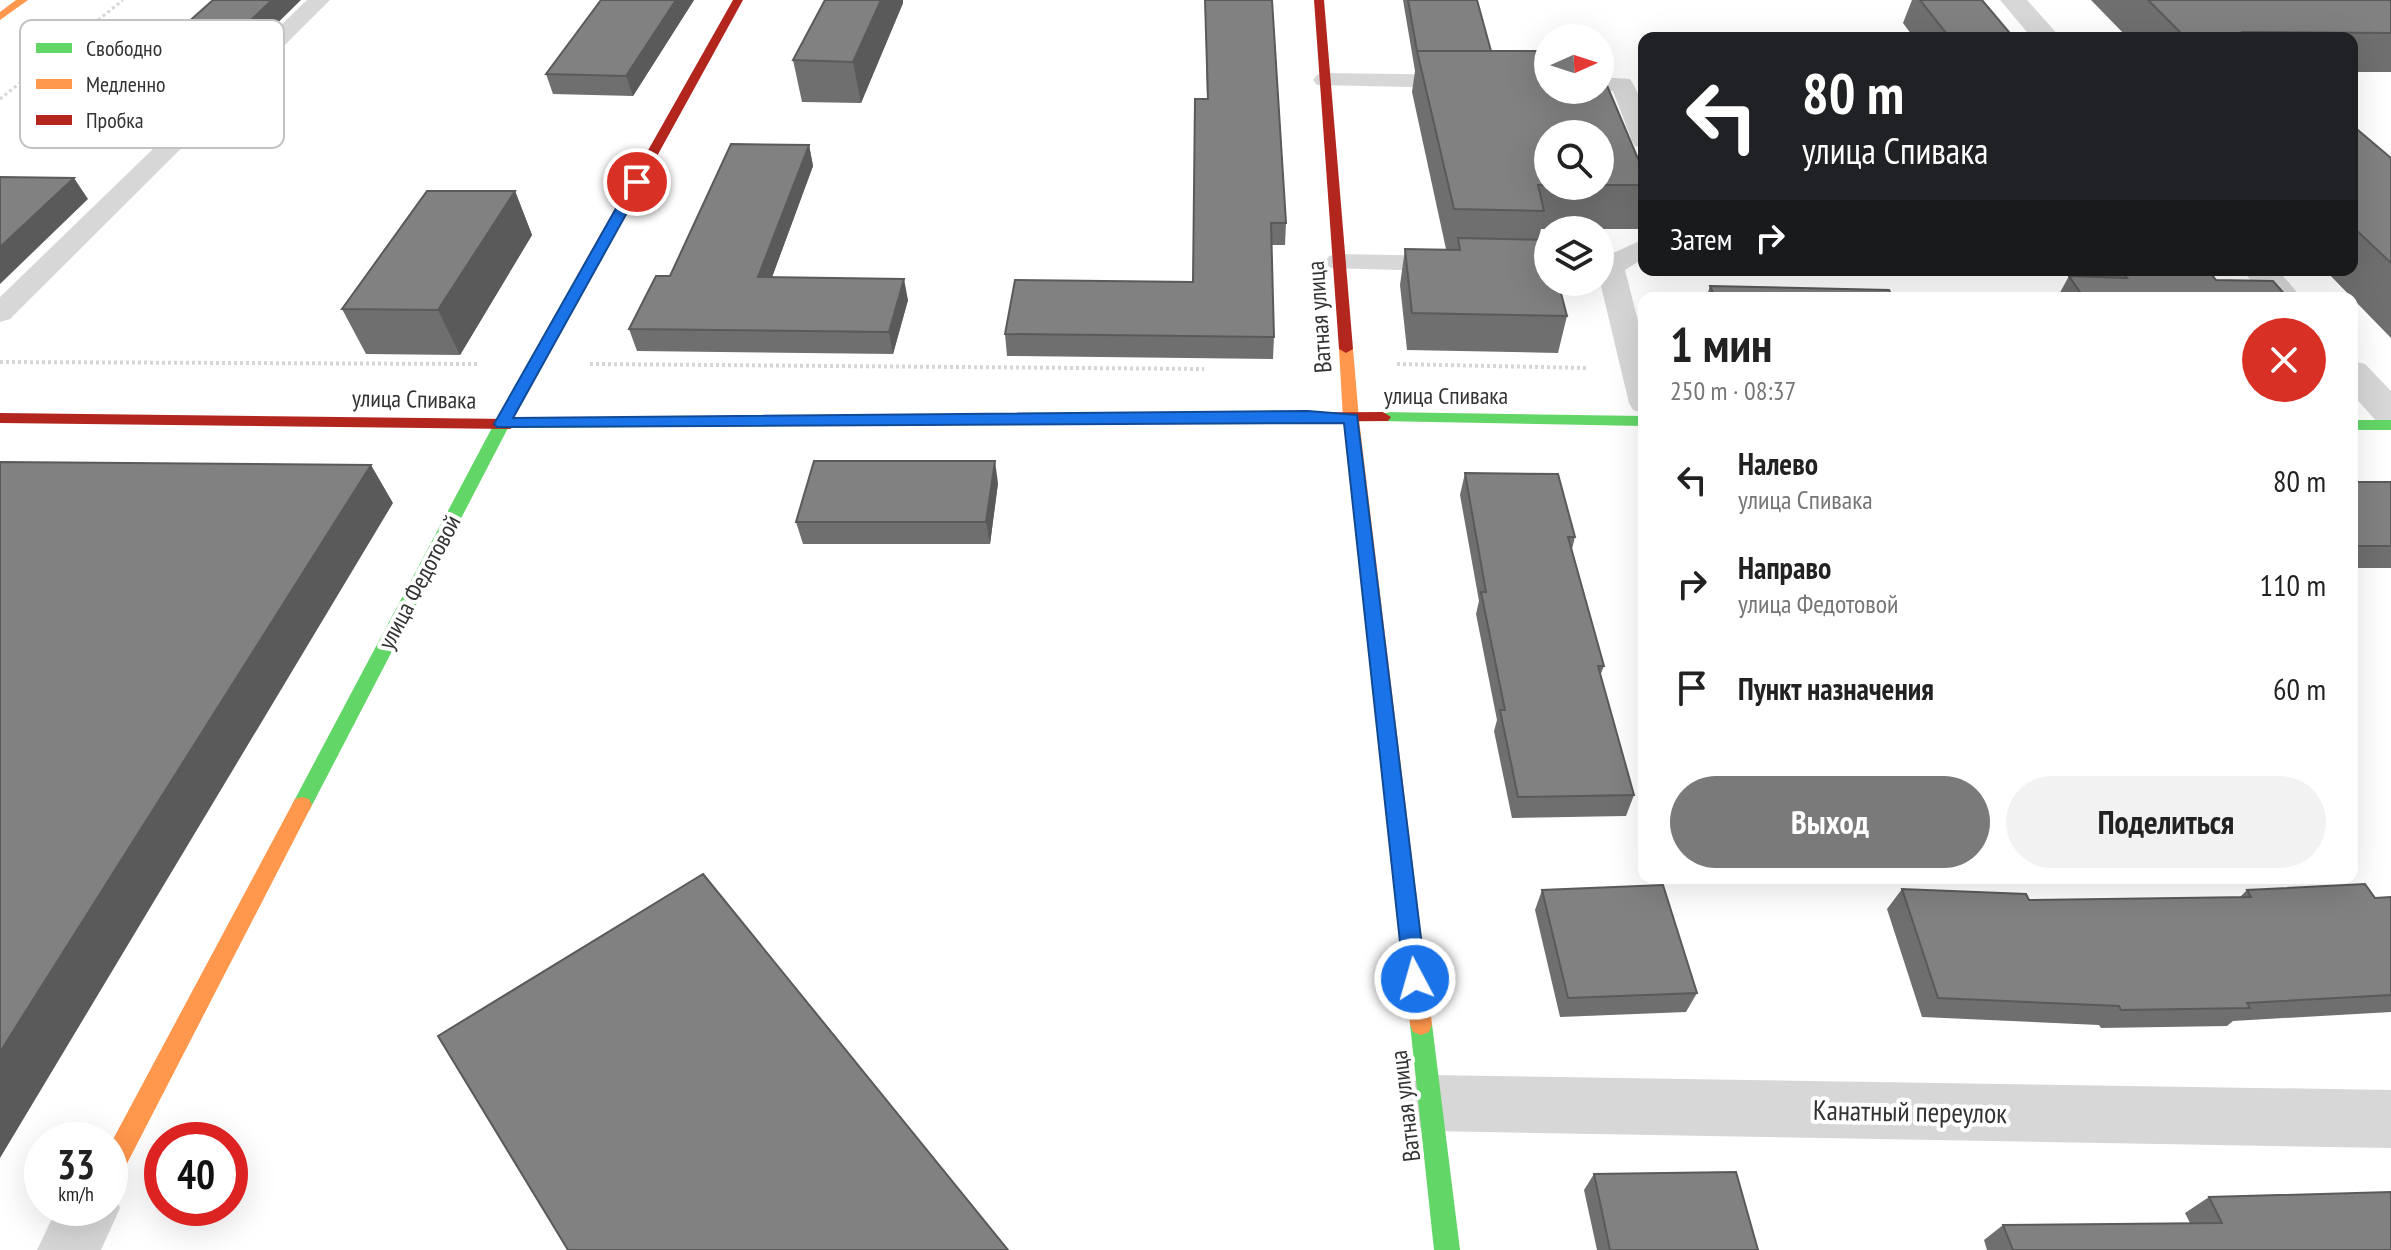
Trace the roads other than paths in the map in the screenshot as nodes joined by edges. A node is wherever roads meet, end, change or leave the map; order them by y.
1 (23, 0) edge
2 (319, 0) edge
3 (738, 0) edge
4 (1319, 0) edge
5 (2013, 0) edge
6 (0, 17) edge
7 (2042, 32) edge
8 (284, 34) edge
9 (1325, 80) junction
10 (1534, 83) edge
11 (1614, 84) edge
12 (1638, 125) edge
13 (168, 148) edge
14 (1638, 250) edge
15 (1339, 262) junction
16 (1614, 262) edge
17 (1534, 266) edge
18 (2265, 276) edge
19 (2279, 292) edge
20 (1614, 296) edge
21 (0, 313) edge
22 (2358, 378) edge
23 (1638, 380) edge
24 (2391, 414) edge
25 (0, 418) edge
26 (1351, 419) junction
27 (1638, 421) edge
28 (502, 424) junction
29 (2358, 425) edge
30 (2391, 425) edge
31 (1429, 1103) junction
32 (2391, 1119) edge
33 (128, 1136) edge
34 (81, 1226) edge
35 (68, 1250) edge
36 (1447, 1250) edge

1 - 6 main road
2 - 8 lane
3 - 28 main road, улица Федотовой
4 - 9 main road, Ватная улица
5 - 7 street
9 - 10 lane
9 - 15 main road, Ватная улица
11 - 12 lane
13 - 21 lane
14 - 16 lane
15 - 17 lane
15 - 26 main road, Ватная улица
18 - 19 street
20 - 23 lane
22 - 24 street
25 - 28 main road, улица Спивака
26 - 27 main road, улица Спивака
26 - 28 main road, улица Спивака
26 - 31 main road, Ватная улица
28 - 33 main road, улица Федотовой
29 - 30 main road
31 - 32 street, Канатный переулок
31 - 36 main road, Ватная улица
34 - 35 street

